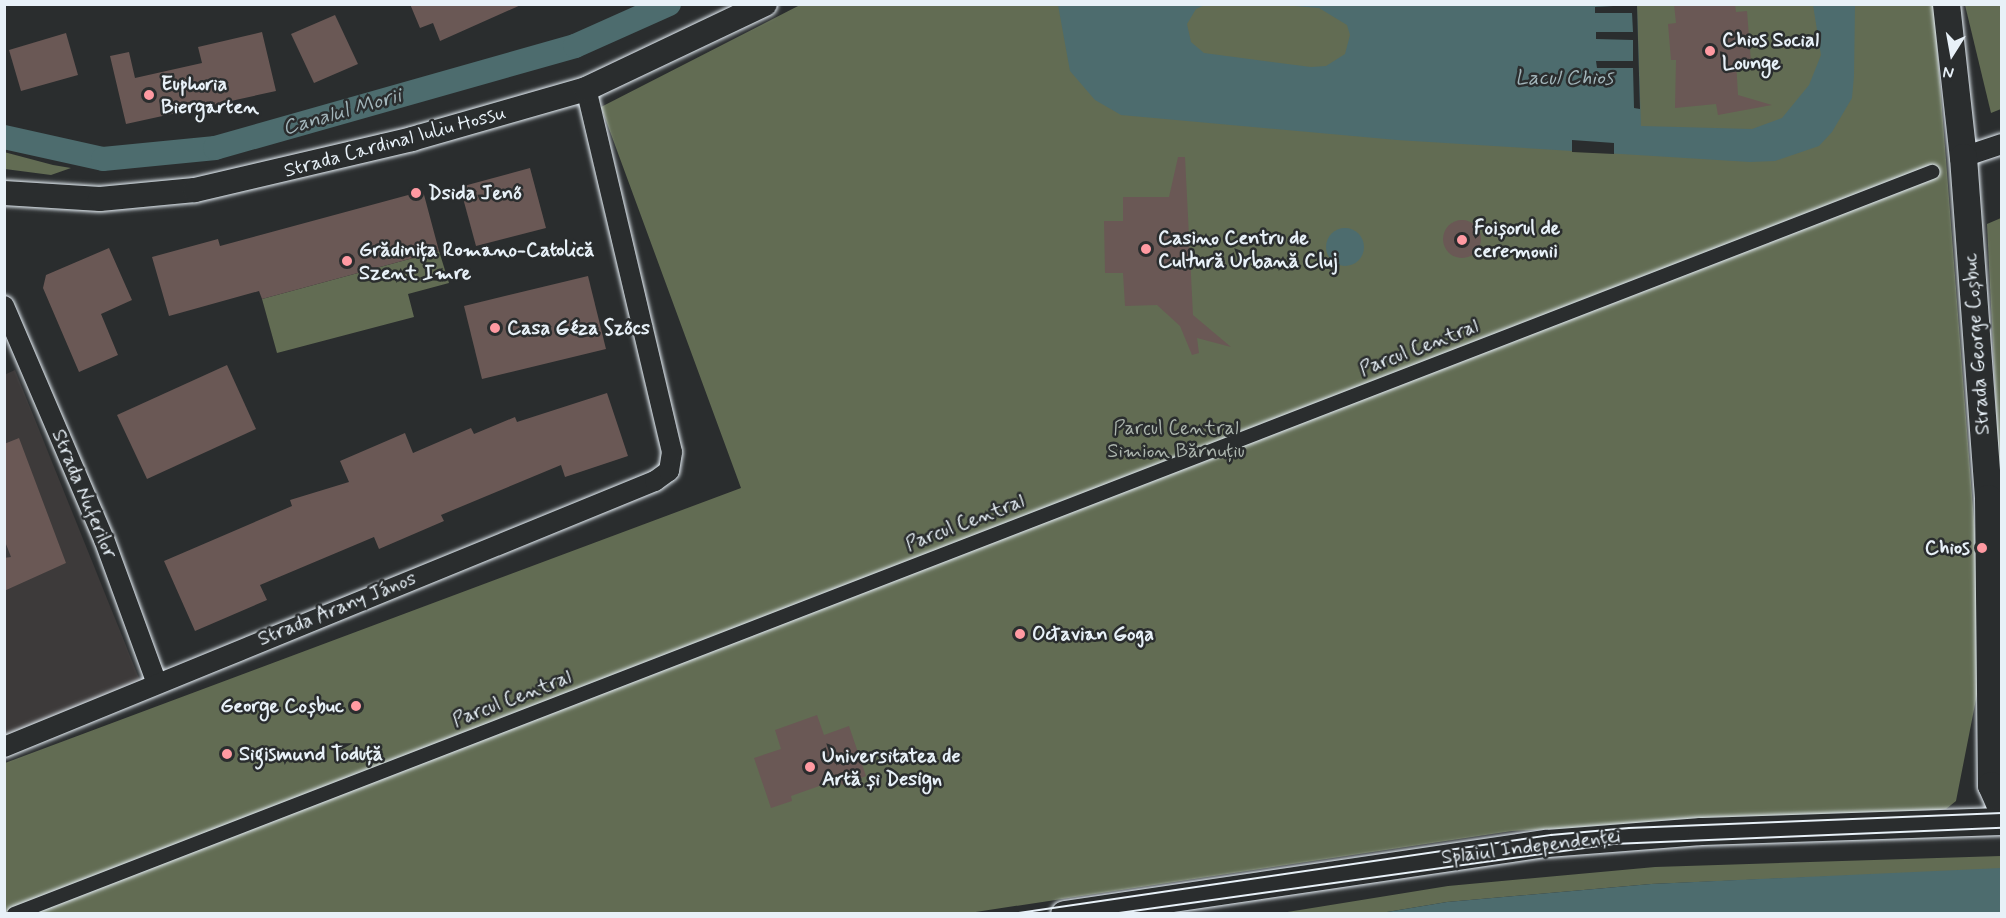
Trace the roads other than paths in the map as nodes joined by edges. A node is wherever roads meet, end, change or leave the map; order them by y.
1 (765, 4) edge
2 (1946, 4) edge
3 (586, 89) junction
4 (2001, 144) edge
5 (1963, 157) junction
6 (1932, 172) dead end
7 (4, 193) edge
8 (4, 306) edge
9 (157, 684) junction
10 (1997, 733) edge
11 (4, 747) edge
12 (2001, 810) edge
13 (2001, 821) edge
14 (14, 914) edge
15 (1064, 914) edge

1 - 3 street, Strada Cardinal Iuliu Hossu
2 - 5 main road, Strada George Coșbuc
3 - 7 street, Strada Cardinal Iuliu Hossu
3 - 9 street, Strada Arany János
4 - 5 street
5 - 10 main road, Strada George Coșbuc
6 - 14 street, Parcul Central
8 - 9 street, Strada Nuferilor
9 - 11 street, Strada Arany János
10 - 12 main road, Strada George Coșbuc
13 - 15 main road, Splaiul Independenței

